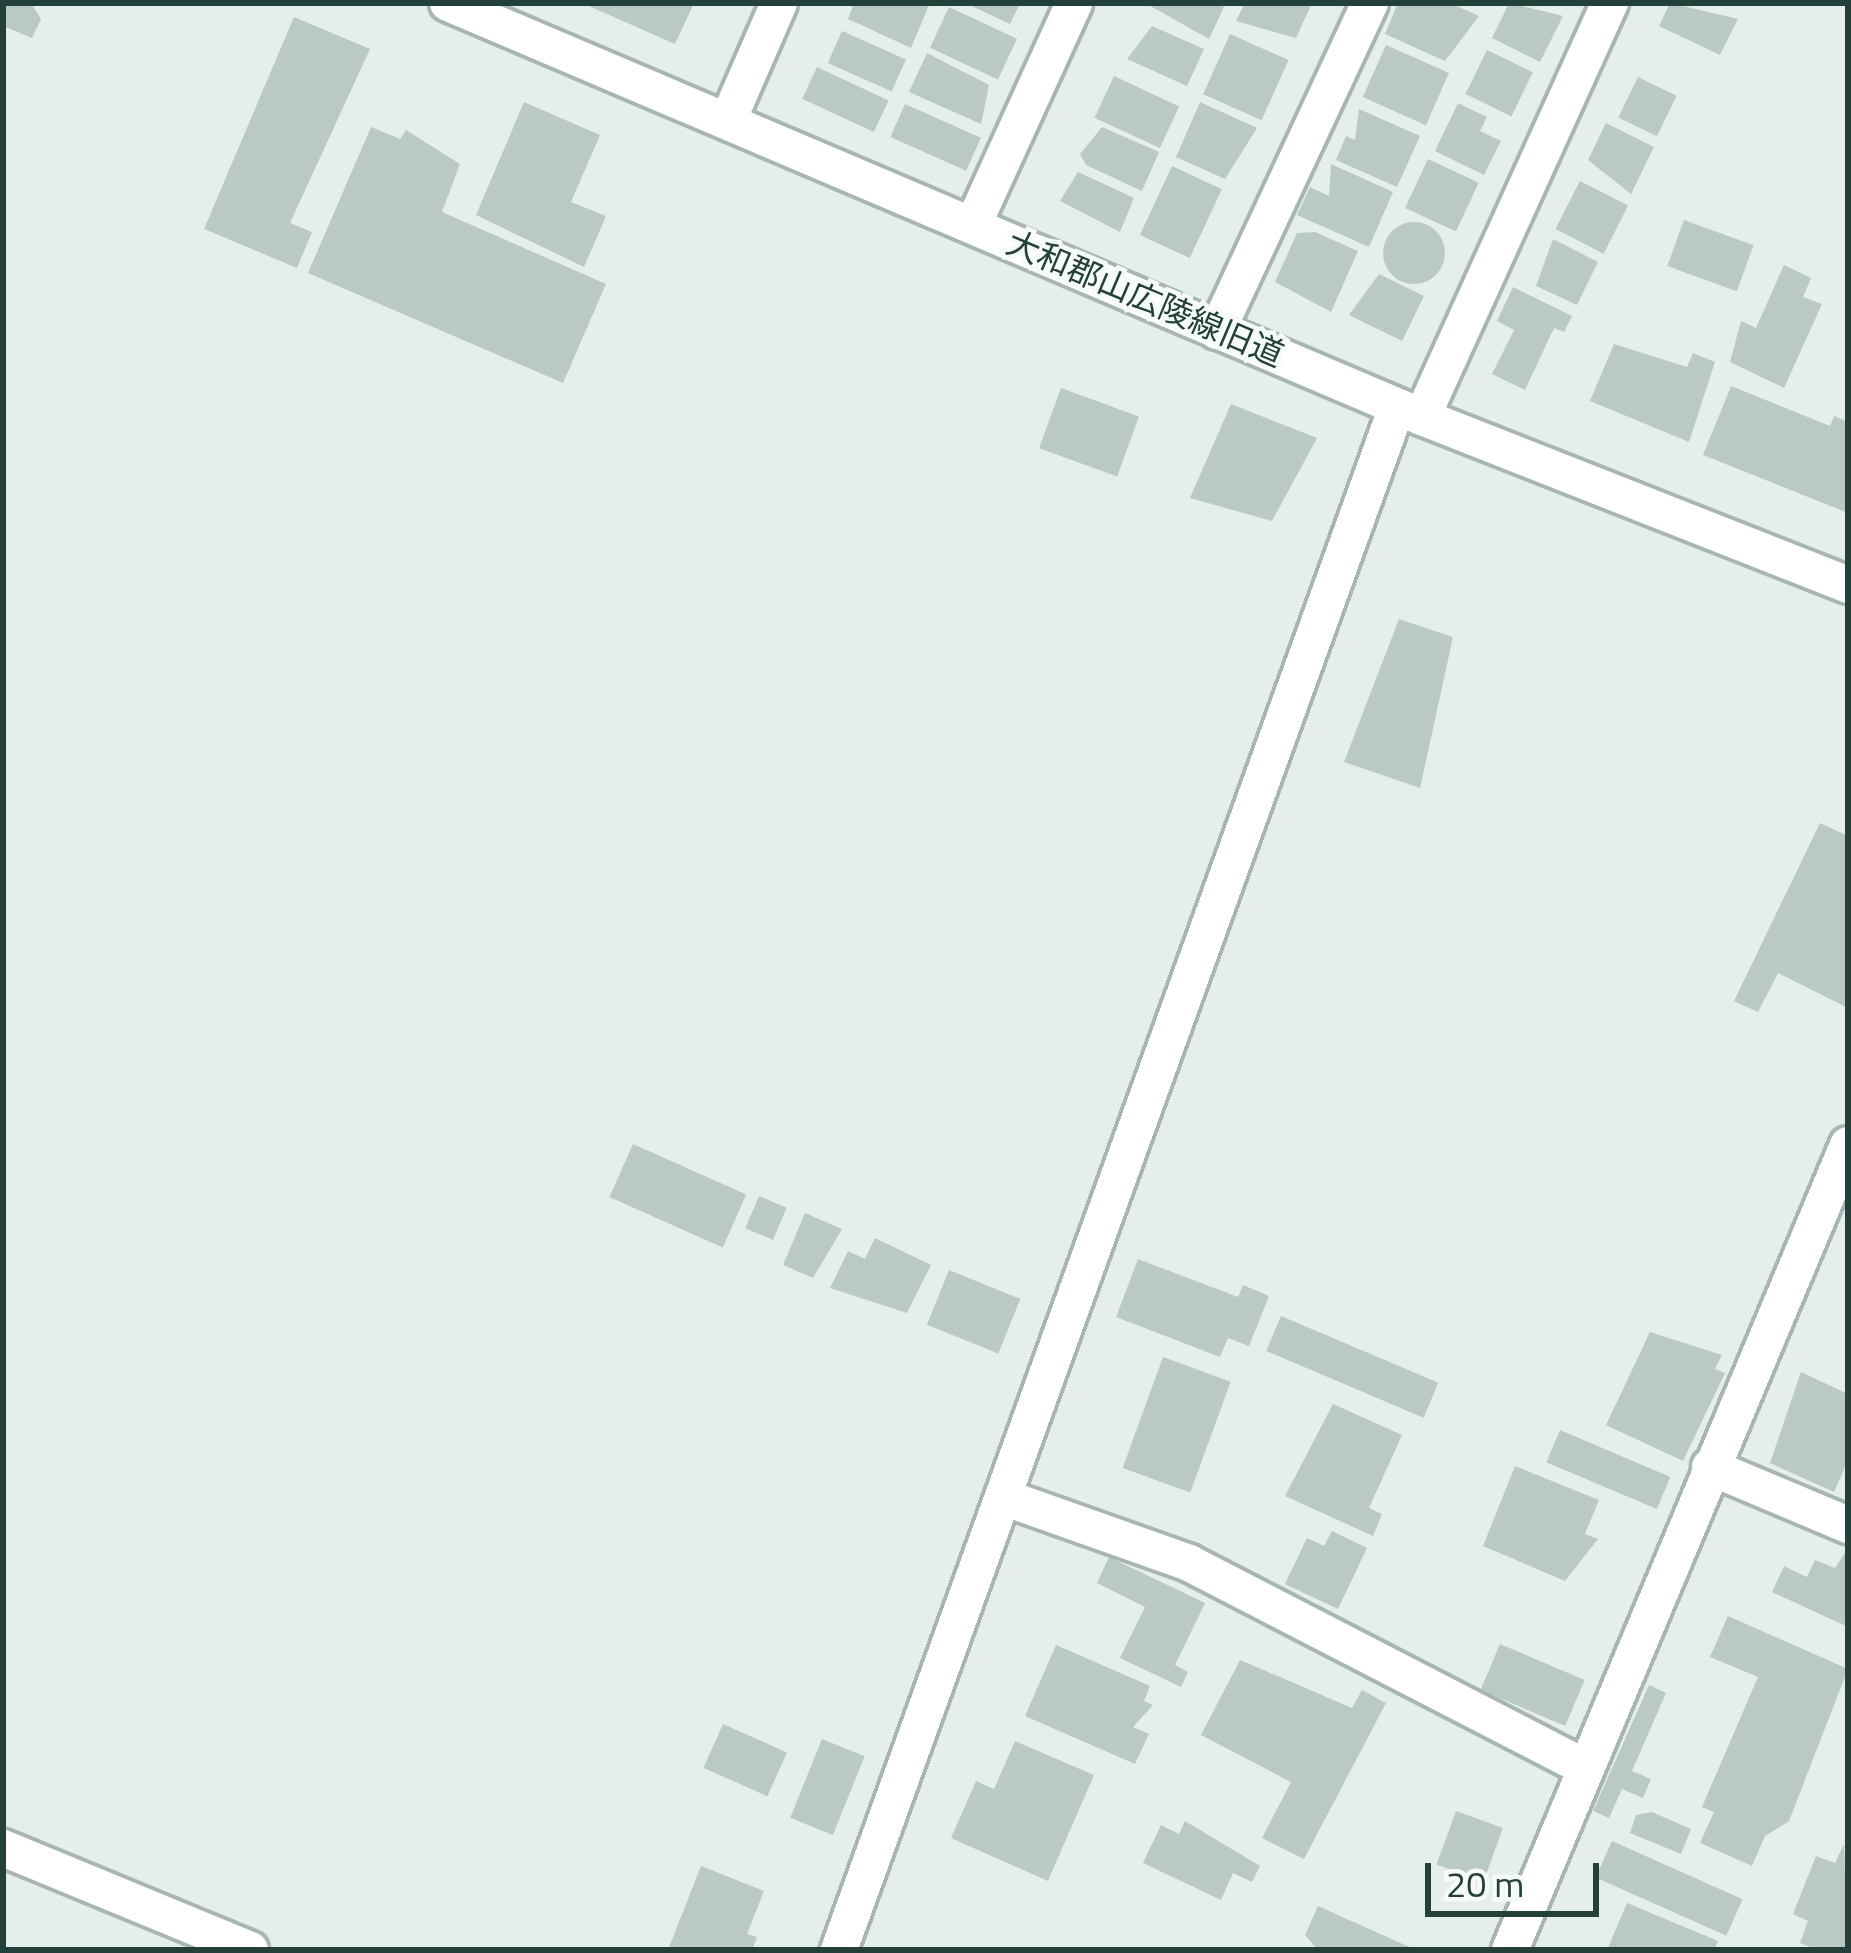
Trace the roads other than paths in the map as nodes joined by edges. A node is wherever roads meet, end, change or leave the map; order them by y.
1 (448, 3) edge
2 (779, 3) edge
3 (1074, 3) edge
4 (1370, 3) edge
5 (1610, 3) edge
6 (729, 118) junction
7 (973, 225) junction
8 (1217, 331) junction
9 (1409, 412) junction
10 (1848, 585) edge
11 (1848, 1145) edge
12 (1710, 1467) junction
13 (1003, 1497) junction
14 (1848, 1526) edge
15 (1582, 1766) junction
16 (3, 1848) edge
17 (250, 1950) edge
18 (839, 1950) edge
19 (1510, 1950) edge

1 - 6 street, 大和郡山広陵線旧道
2 - 6 street
3 - 7 street
4 - 8 street
5 - 9 street
6 - 7 street, 大和郡山広陵線旧道
7 - 8 street, 大和郡山広陵線旧道
8 - 9 street, 大和郡山広陵線旧道
9 - 10 street, 大和郡山広陵線旧道
9 - 13 street
11 - 12 street
12 - 14 street
12 - 15 street
13 - 15 street
13 - 18 street
15 - 19 street
16 - 17 street

